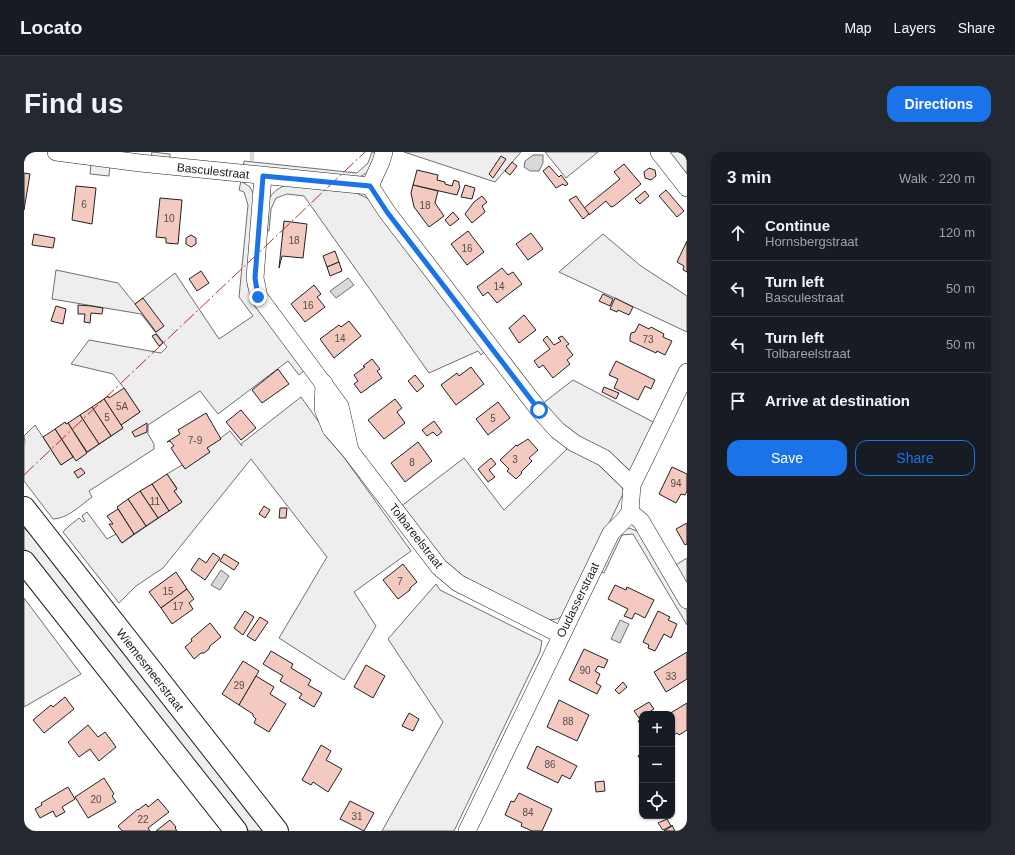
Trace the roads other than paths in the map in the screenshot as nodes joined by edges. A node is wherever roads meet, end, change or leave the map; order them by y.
1 (56, 152) edge
2 (384, 152) edge
3 (660, 152) edge
4 (263, 176) junction
5 (370, 186) junction
6 (687, 188) edge
7 (687, 372) edge
8 (632, 485) junction
9 (24, 508) edge
10 (630, 512) junction
11 (24, 562) edge
12 (687, 600) edge
13 (561, 635) junction
14 (236, 831) edge
15 (277, 831) edge
16 (466, 831) edge

1 - 4 street, Basculestraat
2 - 5 street
3 - 6 street
4 - 5 street, Basculestraat
4 - 13 street, Tolbareelstraat
5 - 8 street
7 - 8 street
8 - 10 street
9 - 15 main road, Wiemesmeerstraat
10 - 12 street
10 - 13 street, Oudasserstraat
11 - 14 main road
13 - 16 street, Oudasserstraat

